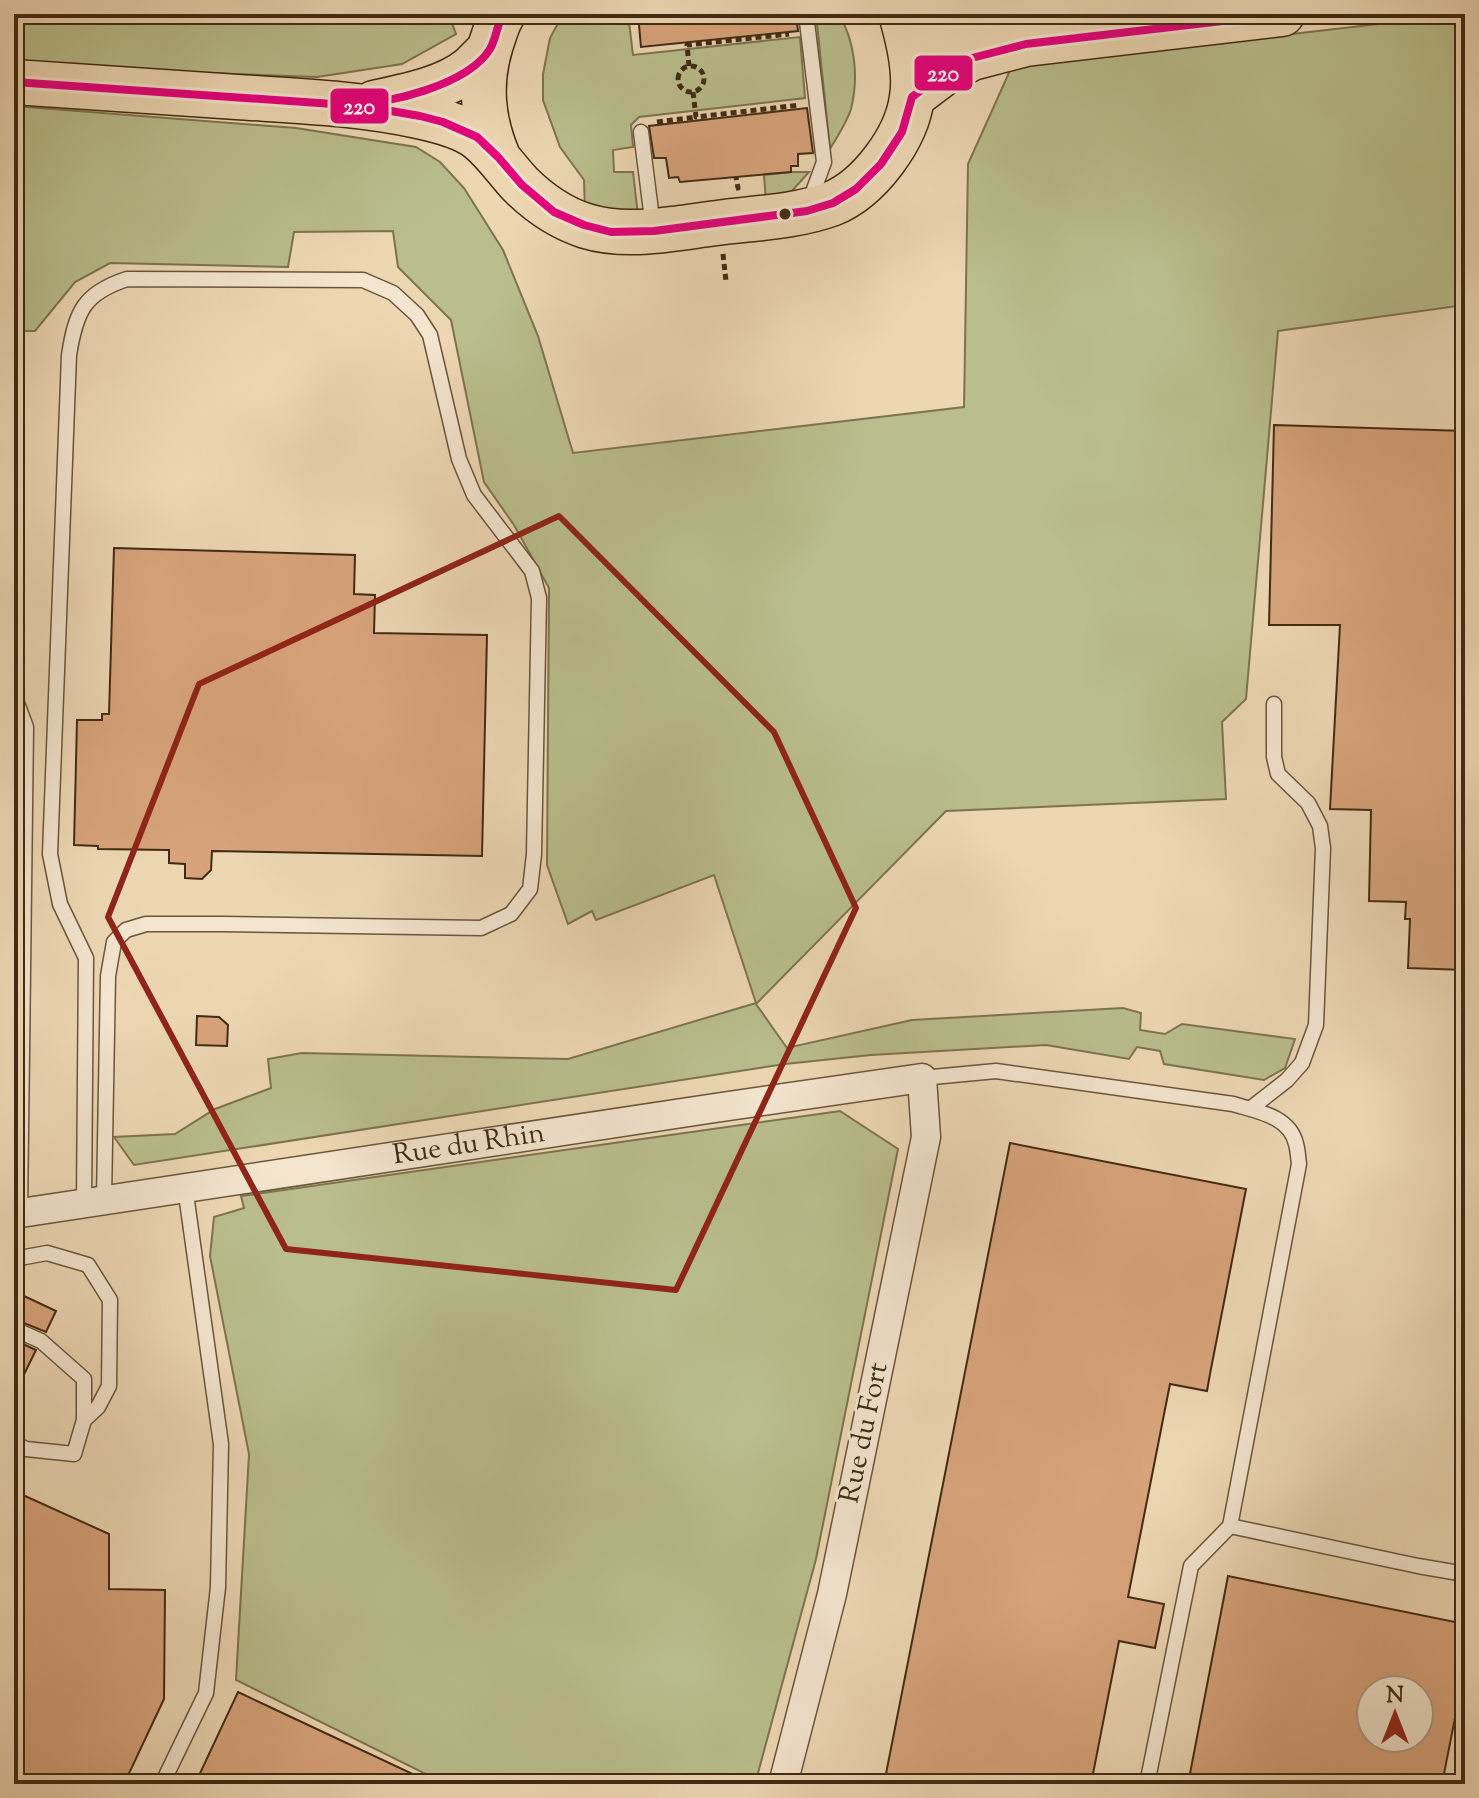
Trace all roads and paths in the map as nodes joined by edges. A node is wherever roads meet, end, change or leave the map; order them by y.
1 (806, 14) edge
2 (902, 14) edge
3 (1282, 14) edge
4 (496, 32) edge
5 (808, 32) junction
6 (1026, 44) junction
7 (689, 66) junction
8 (14, 82) edge
9 (693, 92) junction
10 (912, 97) junction
11 (816, 103) junction
12 (362, 106) junction
13 (696, 117) junction
14 (641, 132) joint
15 (498, 157) junction
16 (807, 211) junction
17 (654, 231) junction
18 (14, 695) edge
19 (1274, 704) dead end
20 (922, 1078) junction
21 (1250, 1109) junction
22 (185, 1187) junction
23 (94, 1201) junction
24 (17, 1213) edge
25 (14, 1259) edge
26 (14, 1329) edge
27 (84, 1420) junction
28 (14, 1443) edge
29 (1230, 1526) junction
30 (1465, 1574) edge
31 (162, 1784) edge
32 (783, 1784) edge
33 (1147, 1784) edge

1 - 5 lane
2 - 6 main road
2 - 10 main road
3 - 6 main road
4 - 12 main road
4 - 15 main road
5 - 7 path
5 - 11 lane
6 - 10 main road
7 - 9 path
7 - 9 path
8 - 12 main road
9 - 13 path
10 - 16 main road
11 - 13 path
11 - 16 lane
12 - 15 main road
13 - 14 path
14 - 17 lane
15 - 17 main road
16 - 17 main road
18 - 24 lane
19 - 21 lane
20 - 21 lane
20 - 22 street, Rue du Rhin
20 - 32 street, Rue du Fort
21 - 29 lane
22 - 23 street, Rue du Rhin
22 - 31 lane
23 - 23 lane
23 - 24 street, Rue du Rhin
25 - 27 lane
26 - 27 lane
27 - 28 lane
29 - 30 lane
29 - 33 lane

